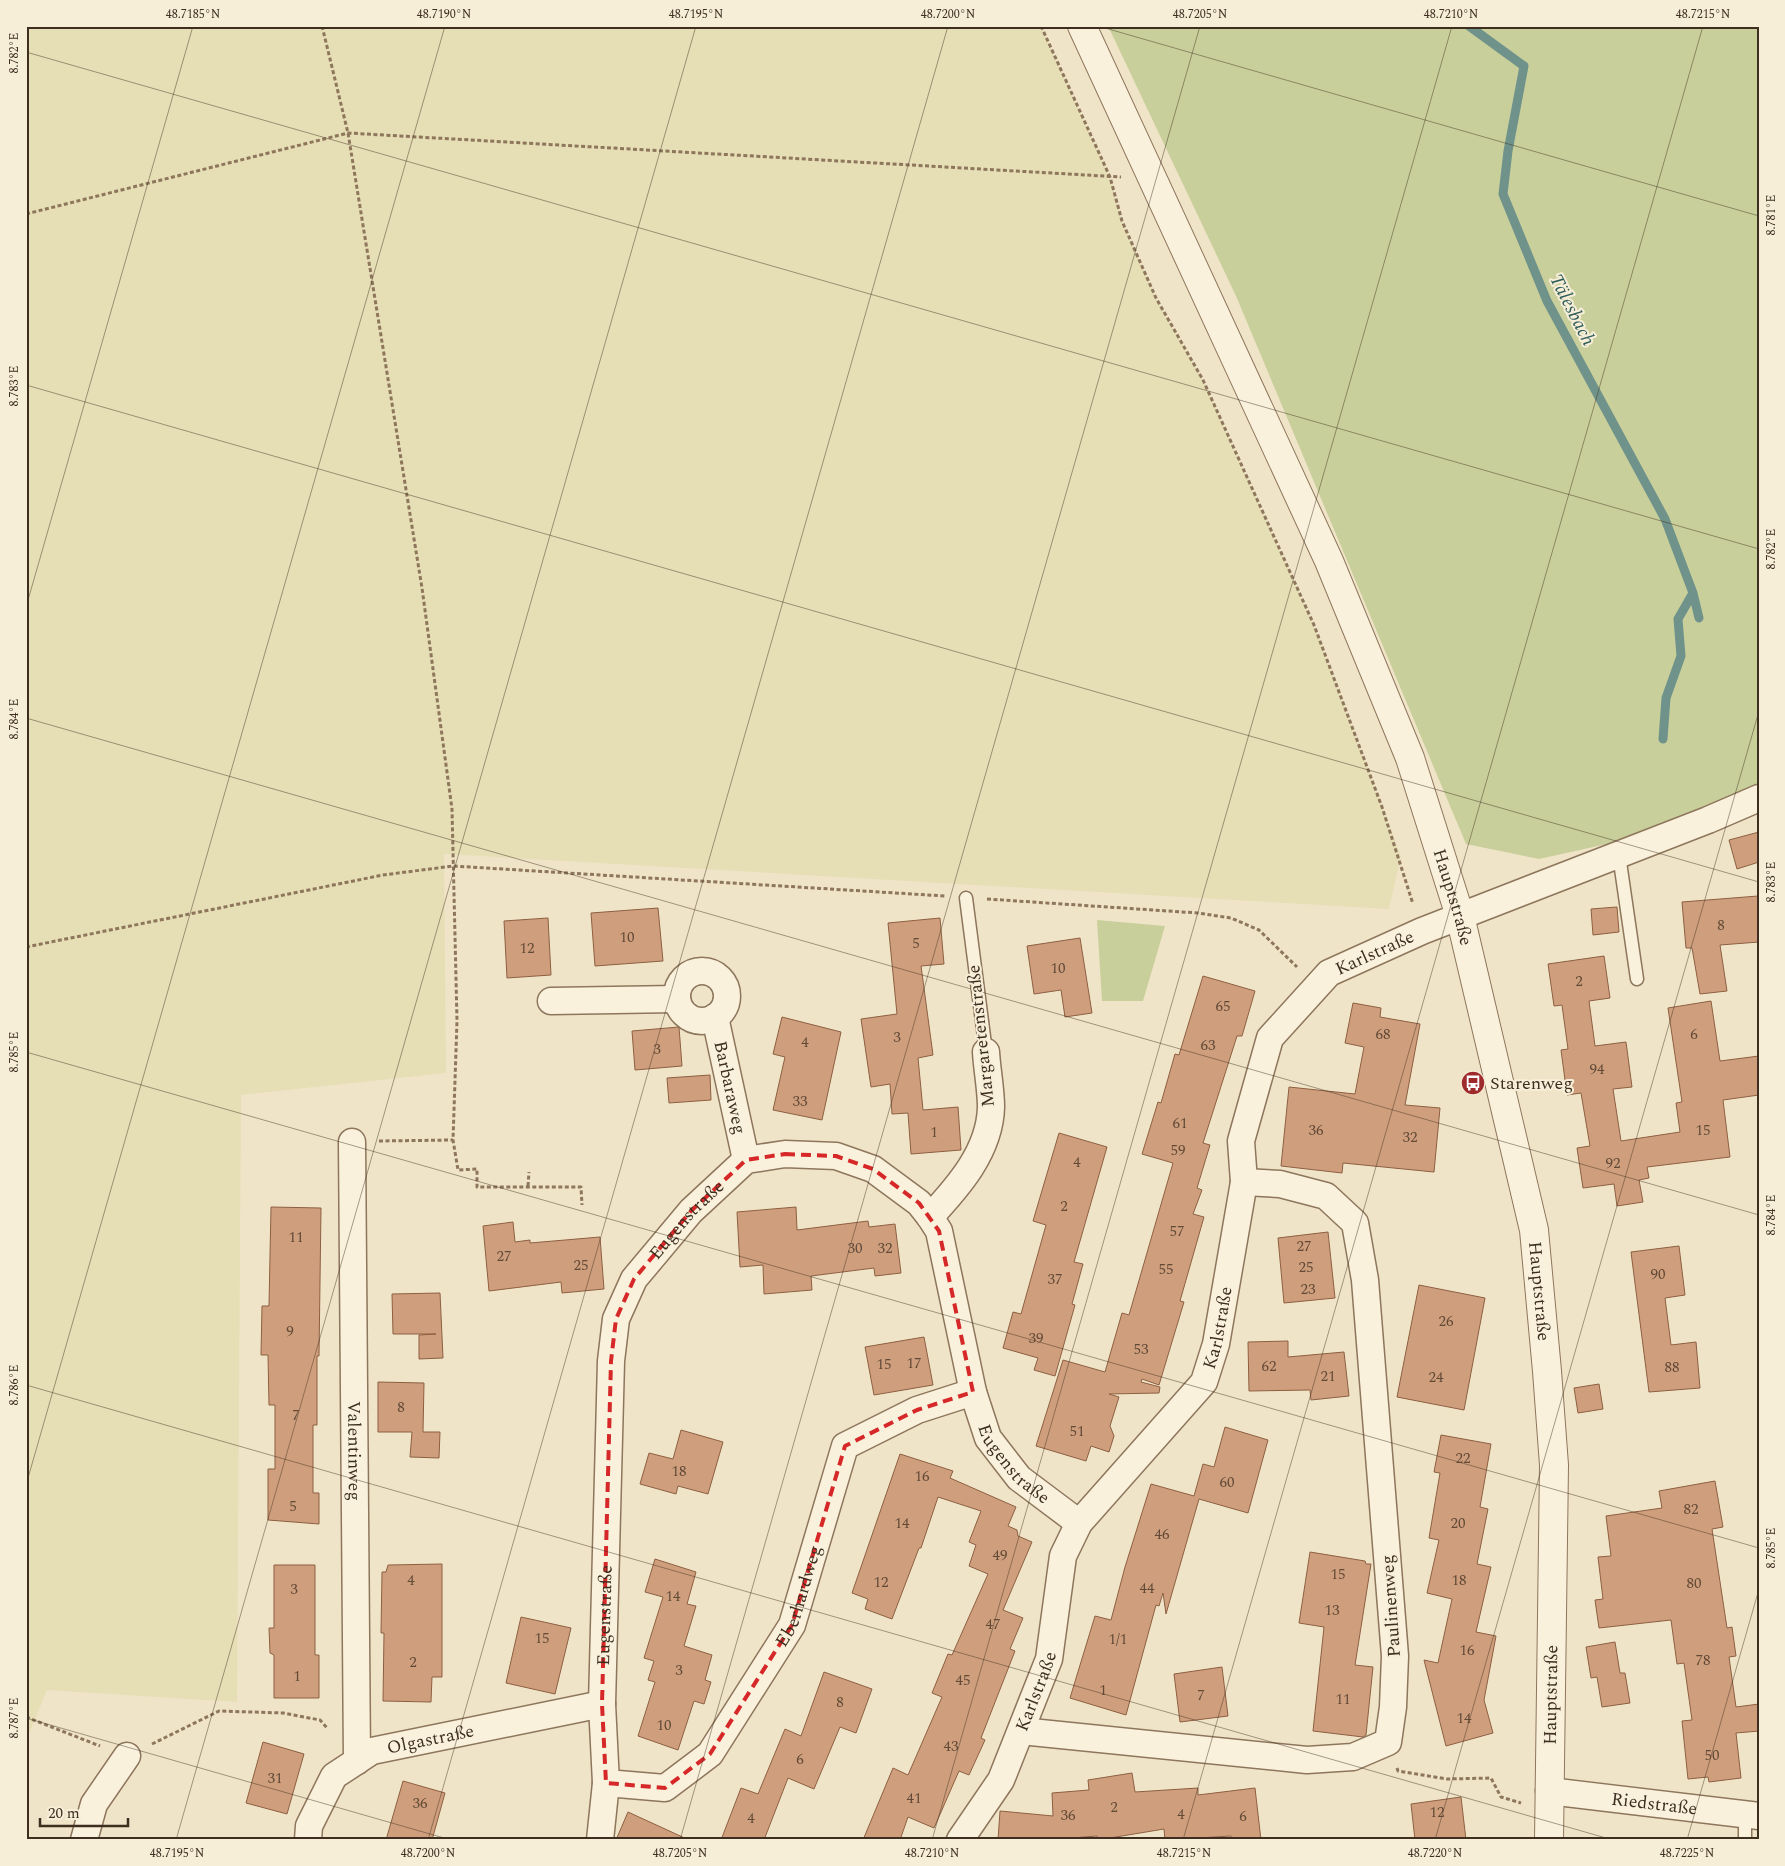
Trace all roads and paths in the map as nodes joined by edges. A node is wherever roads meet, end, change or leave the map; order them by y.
1 (322, 26) edge
2 (1041, 26) edge
3 (1082, 26) edge
4 (348, 133) junction
5 (1110, 177) junction
6 (26, 214) edge
7 (1759, 798) edge
8 (1619, 855) junction
9 (454, 866) junction
10 (966, 898) junction
11 (1460, 916) junction
12 (1422, 931) junction
13 (26, 947) edge
14 (1637, 979) dead end
15 (1319, 985) junction
16 (677, 999) junction
17 (551, 1001) dead end
18 (716, 1017) junction
19 (986, 1052) joint
20 (403, 1140) dead end
21 (454, 1140) junction
22 (352, 1142) dead end
23 (746, 1160) junction
24 (529, 1172) dead end
25 (1244, 1182) junction
26 (528, 1186) junction
27 (582, 1206) dead end
28 (930, 1217) junction
29 (973, 1392) junction
30 (1079, 1523) junction
31 (602, 1704) junction
32 (26, 1717) edge
33 (328, 1729) dead end
34 (1021, 1731) junction
35 (1388, 1742) junction
36 (127, 1756) junction
37 (357, 1760) junction
38 (606, 1783) junction
39 (1549, 1801) junction
40 (1750, 1824) edge
41 (84, 1840) edge
42 (308, 1840) edge
43 (600, 1840) edge
44 (960, 1840) edge
45 (1549, 1840) edge

1 - 4 path
2 - 5 path
3 - 11 street, Hauptstraße
4 - 5 path
4 - 6 path
4 - 9 path
5 - 12 path
7 - 8 street
8 - 11 street
8 - 14 lane
9 - 10 path
9 - 13 path
9 - 21 path
10 - 15 path
10 - 19 lane, Margaretenstraße
11 - 12 street, Karlstraße
11 - 39 street, Hauptstraße
12 - 15 street, Karlstraße
15 - 25 street, Karlstraße
16 - 17 street
16 - 18 street, Barbaraweg
16 - 18 street, Barbaraweg
18 - 23 street, Barbaraweg
19 - 28 street, Margaretenstraße
20 - 21 path
21 - 26 path
22 - 37 street, Valentinweg
23 - 28 street, Eugenstraße
23 - 31 street, Eugenstraße
24 - 26 path
25 - 30 street, Karlstraße
25 - 35 street, Paulinenweg
26 - 27 path
28 - 29 street, Eugenstraße
29 - 30 street, Eugenstraße
29 - 38 street, Eberhardweg
30 - 34 street, Karlstraße
31 - 37 street, Olgastraße
31 - 38 street, Eugenstraße
32 - 36 path
33 - 36 path
34 - 35 street
34 - 44 street, Karlstraße
35 - 39 path
36 - 41 street
37 - 42 street, Olgastraße
38 - 43 street, Eugenstraße
39 - 40 street, Riedstraße
39 - 45 street, Hauptstraße

